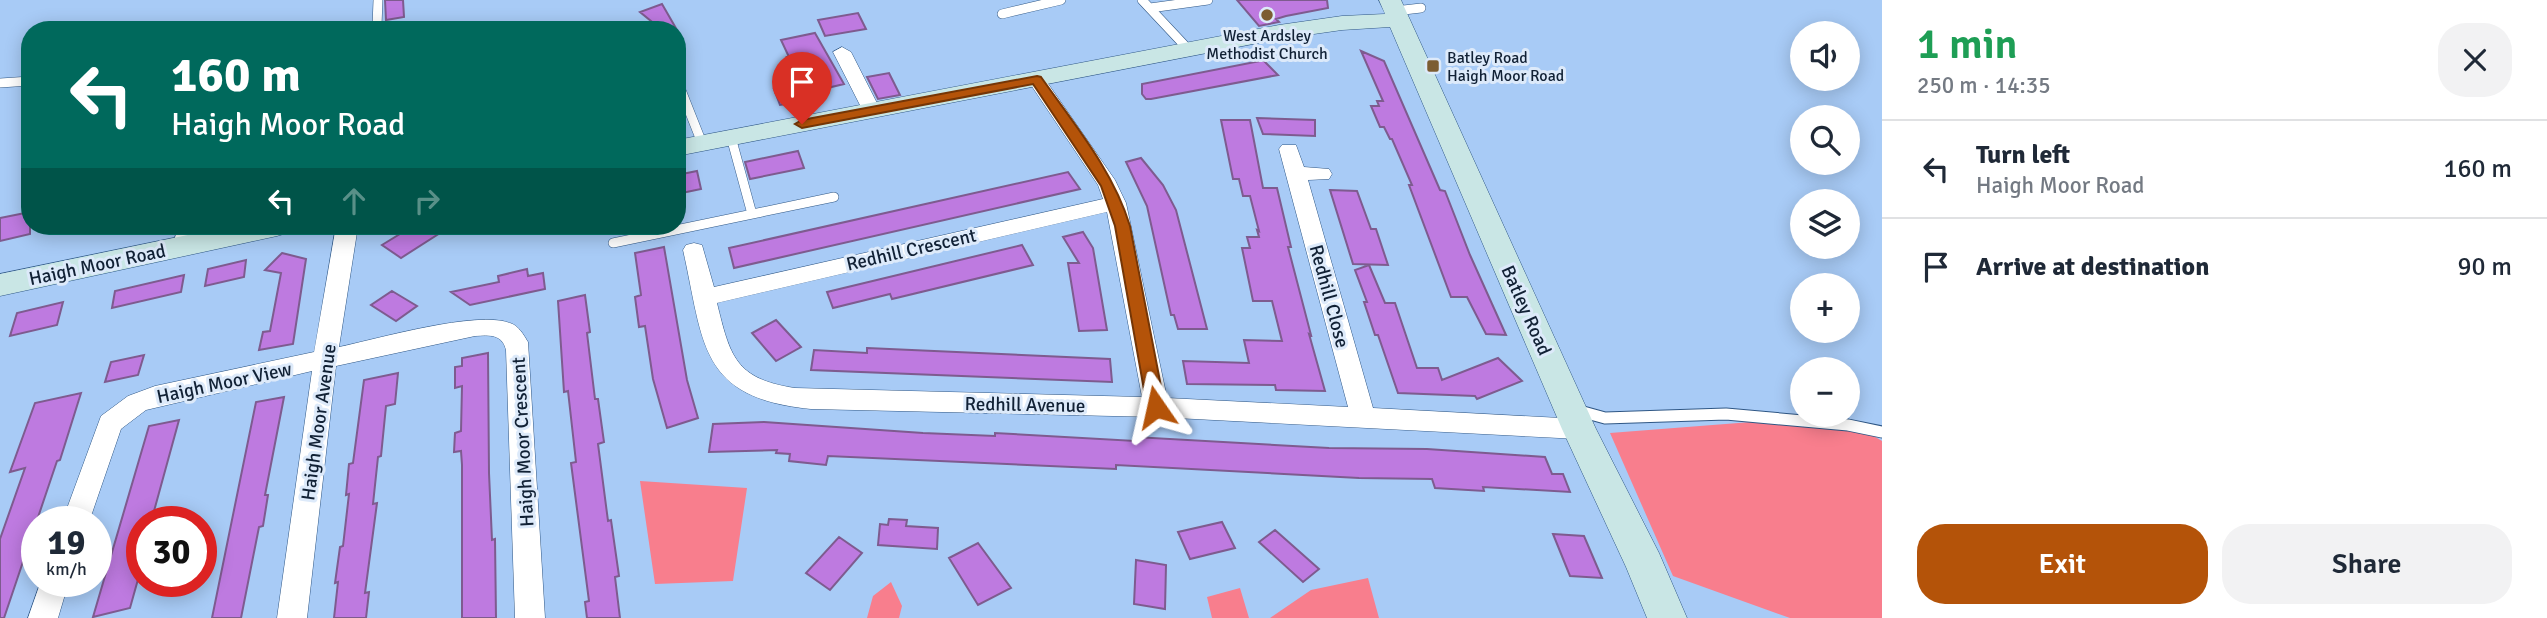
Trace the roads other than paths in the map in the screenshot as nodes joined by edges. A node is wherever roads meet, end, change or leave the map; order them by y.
1 (378, 0) edge
2 (1061, 0) edge
3 (1142, 0) edge
4 (1208, 0) edge
5 (1150, 8) junction
6 (1401, 10) edge
7 (1002, 14) dead end
8 (377, 21) edge
9 (1188, 49) junction
10 (842, 52) dead end
11 (1037, 79) junction
12 (21, 82) edge
13 (0, 83) edge
14 (872, 111) junction
15 (686, 125) edge
16 (731, 137) junction
17 (690, 145) edge
18 (1289, 149) dead end
19 (1296, 173) junction
20 (1322, 174) dead end
21 (834, 197) dead end
22 (1116, 204) junction
23 (752, 214) junction
24 (686, 228) edge
25 (346, 235) edge
26 (651, 235) edge
27 (186, 236) edge
28 (613, 243) dead end
29 (694, 250) dead end
30 (0, 285) edge
31 (707, 297) junction
32 (325, 360) junction
33 (1156, 407) junction
34 (1364, 419) junction
35 (1575, 419) junction
36 (1882, 432) edge
37 (80, 506) edge
38 (50, 597) edge
39 (43, 618) edge
40 (292, 618) edge
41 (530, 618) edge
42 (1667, 618) edge

1 - 8 lane
2 - 7 lane
3 - 5 lane
4 - 5 lane
5 - 9 lane
6 - 9 street
6 - 35 street, Batley Road
9 - 11 street
10 - 14 street
11 - 14 street
11 - 22 street
12 - 13 lane
14 - 16 street
15 - 17 lane
16 - 17 street
16 - 23 lane
18 - 19 street, Redhill Close
19 - 20 street
19 - 34 street, Redhill Close
21 - 23 lane
22 - 31 street, Redhill Crescent
22 - 33 street
23 - 24 lane
25 - 32 street, Haigh Moor Avenue
26 - 28 lane
27 - 30 street, Haigh Moor Road
29 - 31 street, Redhill Avenue
31 - 33 street, Redhill Avenue
32 - 37 street, Haigh Moor View
32 - 40 street, Haigh Moor Avenue
32 - 41 street, Haigh Moor Crescent
33 - 34 street, Redhill Avenue
34 - 35 street, Redhill Avenue
35 - 36 lane
35 - 42 street, Batley Road
38 - 39 street

